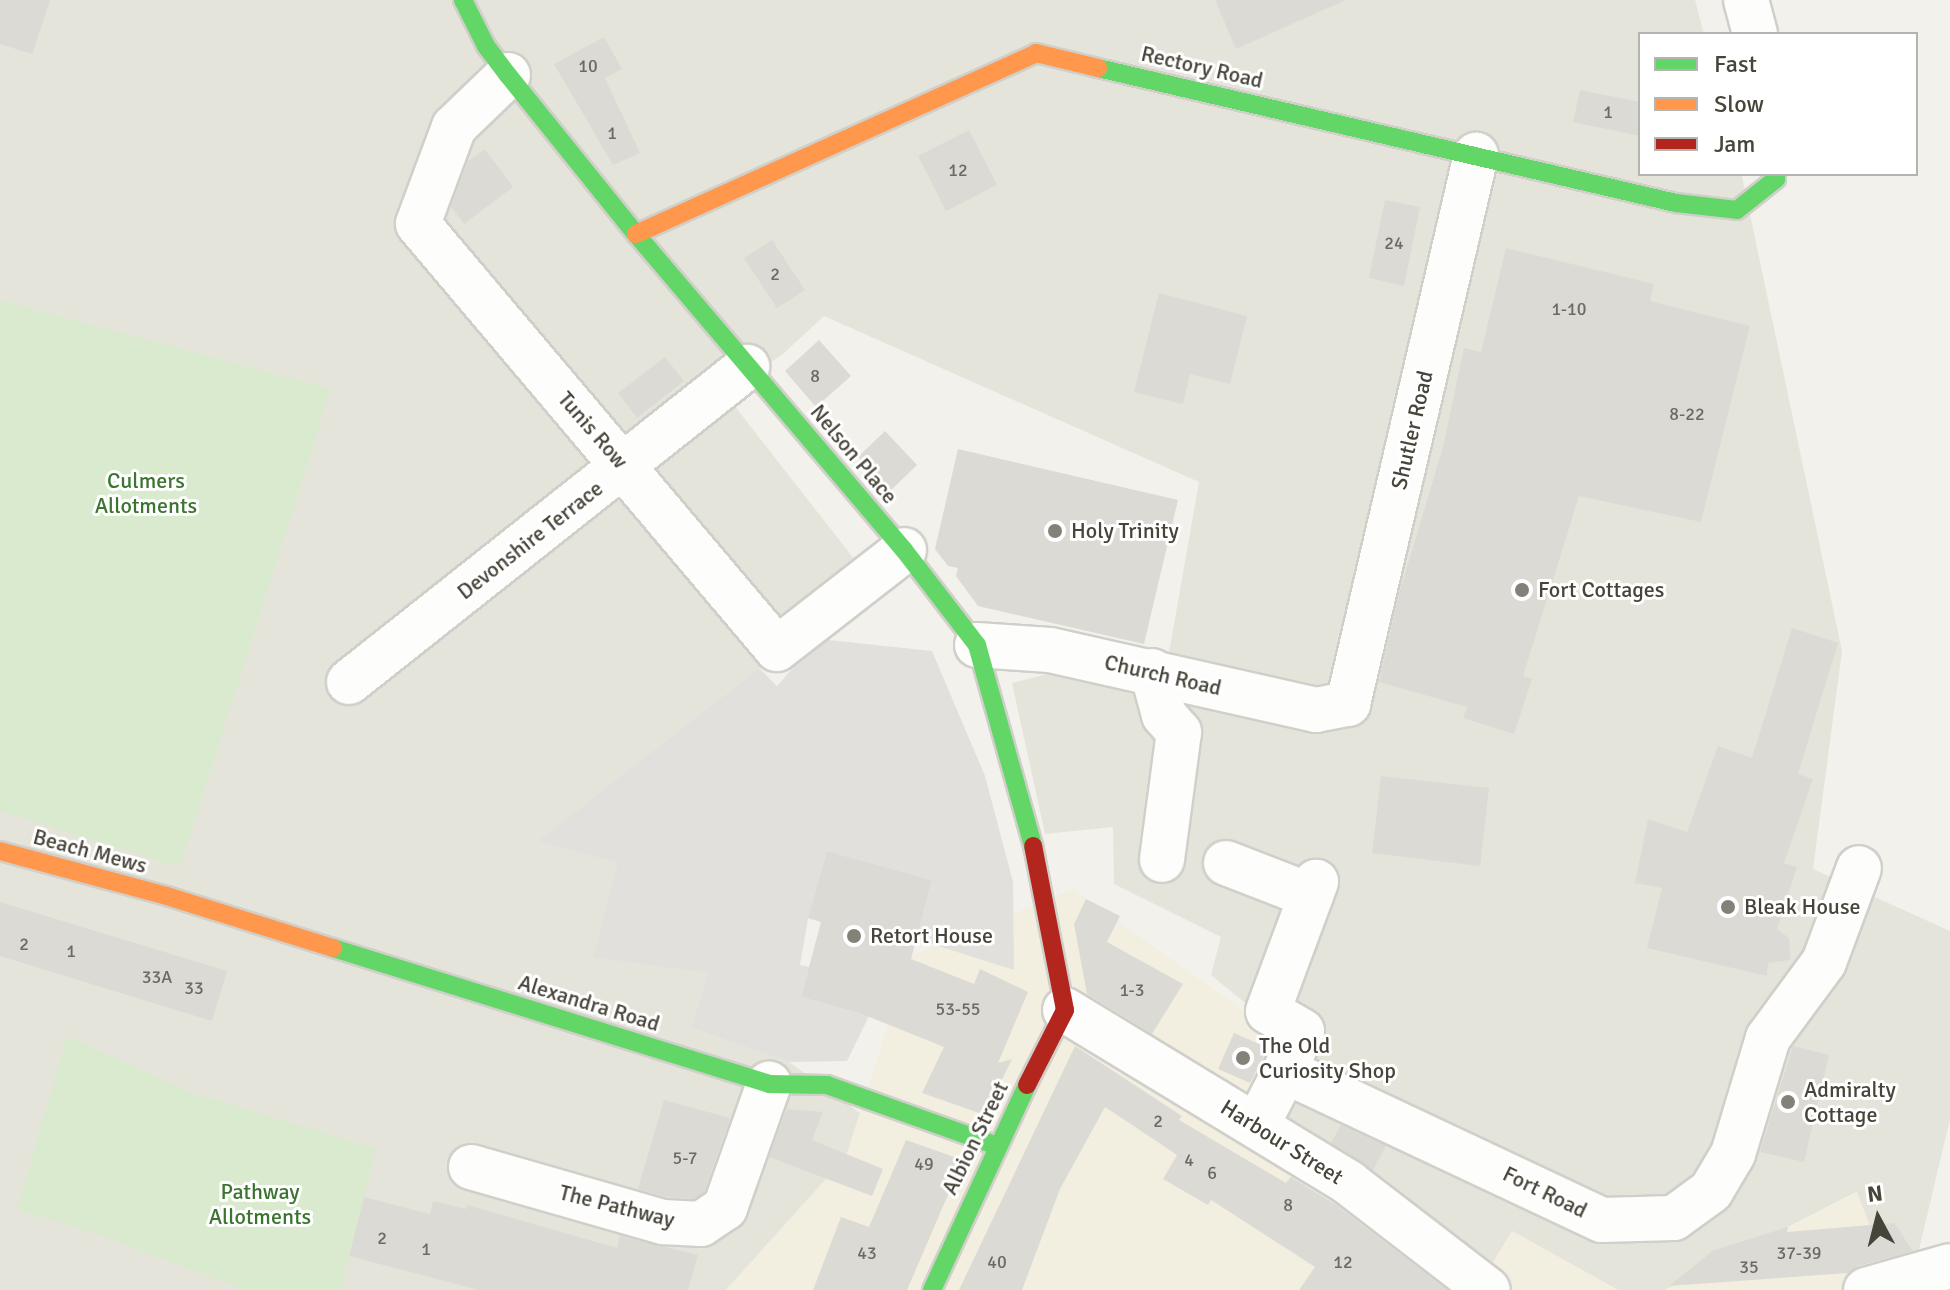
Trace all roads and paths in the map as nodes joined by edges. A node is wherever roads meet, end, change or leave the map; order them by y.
1 (463, 0) edge
2 (1746, 0) edge
3 (1754, 32) edge
4 (508, 75) junction
5 (1476, 155) junction
6 (1776, 177) edge
7 (636, 234) junction
8 (747, 367) junction
9 (625, 466) junction
10 (904, 550) junction
11 (977, 645) junction
12 (1152, 671) junction
13 (349, 682) dead end
14 (1348, 704) joint
15 (0, 851) edge
16 (1162, 860) dead end
17 (1226, 863) dead end
18 (1859, 868) dead end
19 (167, 896) joint
20 (1065, 1010) junction
21 (1285, 1071) junction
22 (769, 1084) junction
23 (1257, 1125) junction
24 (997, 1146) junction
25 (471, 1167) dead end
26 (1950, 1266) edge
27 (932, 1290) edge
28 (1488, 1290) edge
29 (1866, 1290) edge

1 - 4 street, Nelson Place
2 - 3 street
4 - 7 street, Nelson Place
4 - 9 street, Tunis Row
5 - 6 street, Rectory Road
5 - 7 street, Rectory Road
5 - 14 street, Shutler Road
7 - 8 street, Nelson Place
8 - 9 street, Devonshire Terrace
8 - 10 street, Nelson Place
9 - 10 street, Tunis Row
9 - 13 street, Devonshire Terrace
10 - 11 street, Nelson Place
11 - 12 street, Church Road
11 - 20 street, Nelson Place
12 - 14 street, Church Road
12 - 16 street
15 - 19 street, Beach Mews
17 - 21 street
18 - 21 street, Fort Road
19 - 22 street, Alexandra Road
20 - 23 street, Harbour Street
20 - 24 street, Albion Street
21 - 23 street
22 - 24 street, Alexandra Road
22 - 25 street, The Pathway
23 - 28 street, Harbour Street
24 - 27 street, Albion Street
26 - 29 street

